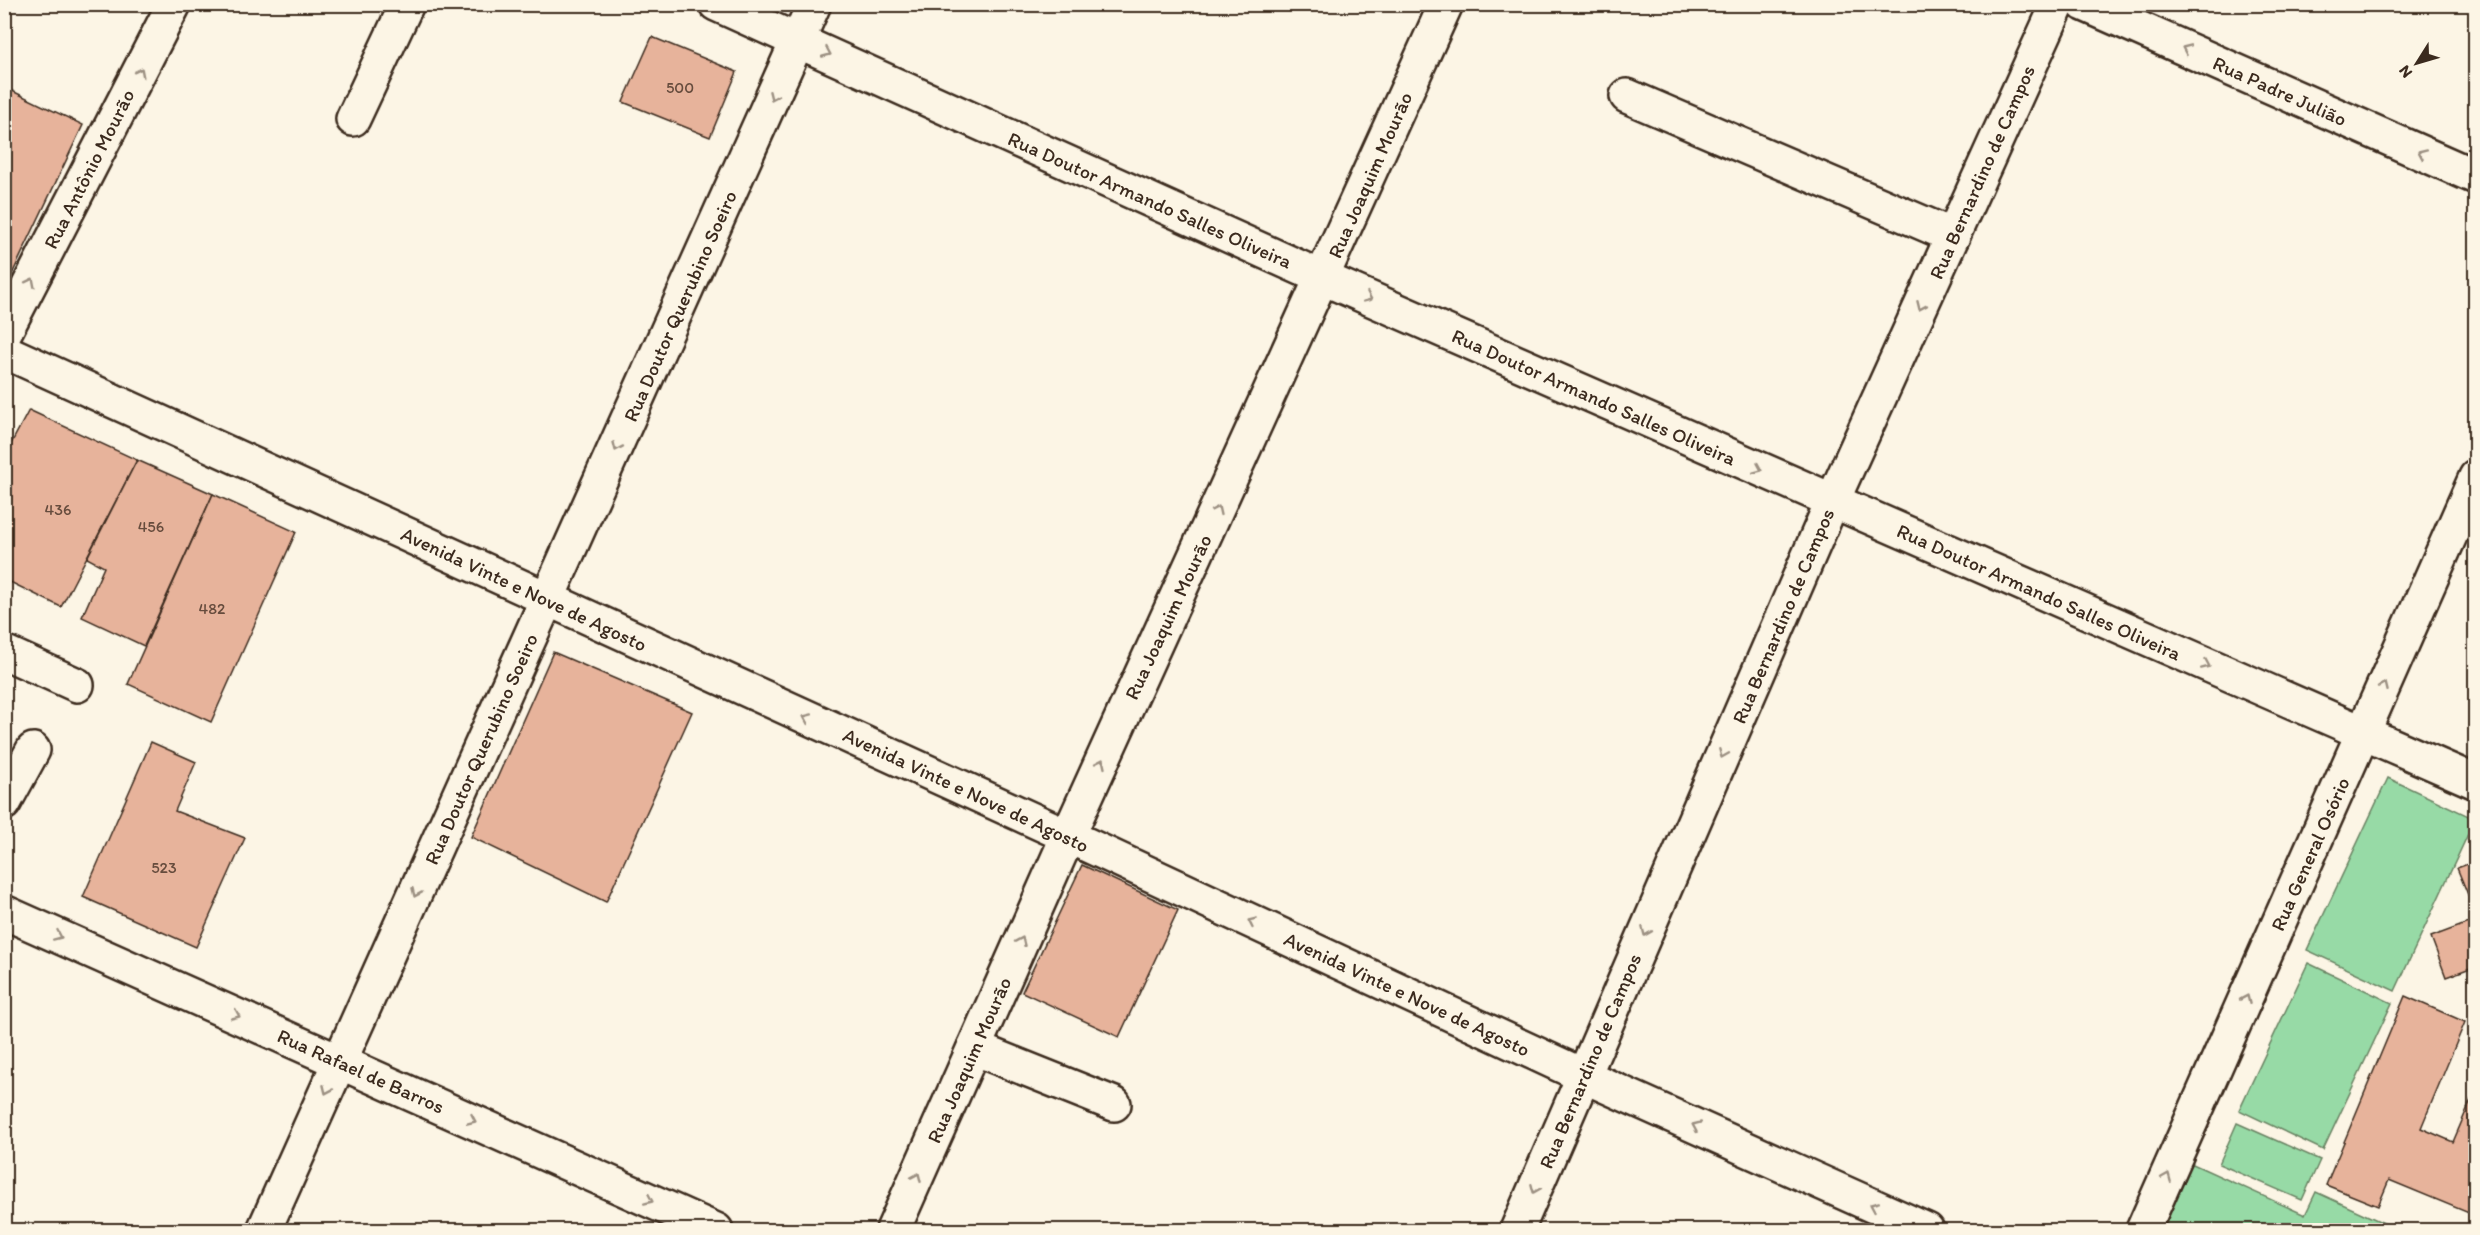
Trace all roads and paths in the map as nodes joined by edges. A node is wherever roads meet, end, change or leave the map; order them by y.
1 (174, 4) edge
2 (406, 4) edge
3 (716, 4) edge
4 (814, 4) edge
5 (1446, 4) edge
6 (2058, 4) edge
7 (2085, 4) edge
8 (798, 40) junction
9 (1627, 96) dead end
10 (353, 119) dead end
11 (2475, 177) edge
12 (1953, 236) junction
13 (1323, 278) junction
14 (4, 334) edge
15 (4, 351) edge
16 (2475, 477) edge
17 (1832, 502) junction
18 (548, 600) junction
19 (4, 652) edge
20 (77, 685) dead end
21 (2363, 733) junction
22 (33, 750) dead end
23 (2475, 782) edge
24 (4, 803) edge
25 (1068, 837) junction
26 (4, 912) edge
27 (974, 1048) junction
28 (340, 1061) junction
29 (1584, 1076) junction
30 (1114, 1104) dead end
31 (264, 1230) edge
32 (716, 1230) edge
33 (893, 1230) edge
34 (1517, 1230) edge
35 (1927, 1230) edge
36 (2144, 1230) edge

14 -> 1 street, Rua Antônio Mourão
2 - 10 street
3 - 8 street, Rua Doutor Armando Salles Oliveira
4 - 8 street, Rua Doutor Querubino Soeiro
5 - 13 street, Rua Joaquim Mourão
6 - 12 street, Rua Bernardino de Campos
11 -> 7 street, Rua Padre Julião
8 -> 13 street, Rua Doutor Armando Salles Oliveira
8 -> 18 street, Rua Doutor Querubino Soeiro
9 - 12 street
12 -> 17 street, Rua Bernardino de Campos
13 -> 17 street, Rua Doutor Armando Salles Oliveira
25 -> 13 street, Rua Joaquim Mourão
15 - 18 street, Avenida Vinte e Nove de Agosto
21 -> 16 street, Rua General Osório
17 -> 21 street, Rua Doutor Armando Salles Oliveira
17 -> 29 street, Rua Bernardino de Campos
25 -> 18 street, Avenida Vinte e Nove de Agosto
18 -> 28 street, Rua Doutor Querubino Soeiro
19 - 20 street
21 - 23 street, Rua Doutor Armando Salles Oliveira
36 -> 21 street, Rua General Osório
22 - 24 street
27 -> 25 street, Rua Joaquim Mourão
29 -> 25 street, Avenida Vinte e Nove de Agosto
26 -> 28 street, Rua Rafael de Barros
27 - 30 street
33 -> 27 street, Rua Joaquim Mourão
28 -> 31 street, Rua Doutor Querubino Soeiro
28 -> 32 street, Rua Rafael de Barros
29 -> 34 street, Rua Bernardino de Campos
35 -> 29 street, Avenida Vinte e Nove de Agosto

